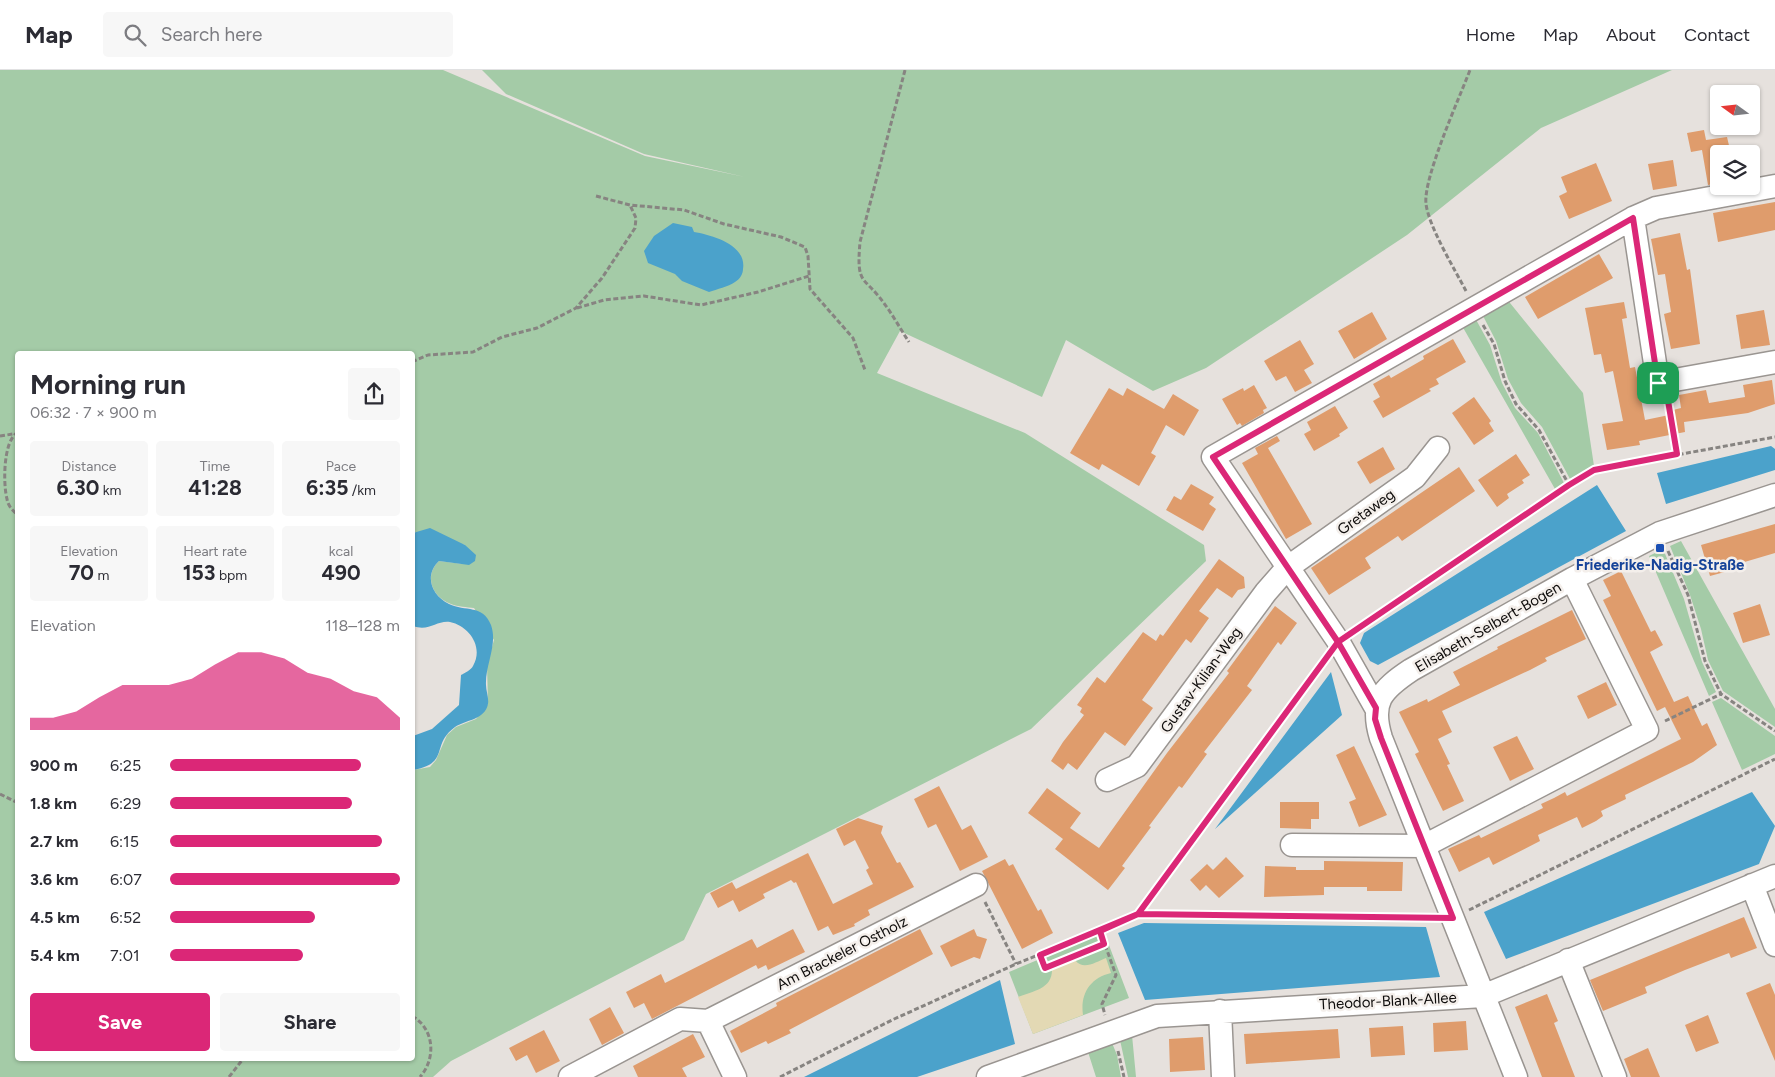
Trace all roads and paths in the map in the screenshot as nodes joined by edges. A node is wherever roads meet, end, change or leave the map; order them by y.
1 (905, 70) edge
2 (1470, 70) edge
3 (1775, 186) edge
4 (596, 196) dead end
5 (630, 205) junction
6 (1633, 218) junction
7 (809, 276) junction
8 (576, 308) junction
9 (1474, 308) junction
10 (908, 342) dead end
11 (415, 361) edge
12 (1775, 362) edge
13 (865, 370) dead end
14 (1665, 383) junction
15 (15, 433) edge
16 (15, 434) edge
17 (0, 436) edge
18 (1775, 437) edge
19 (1438, 448) dead end
20 (1677, 454) junction
21 (1569, 485) junction
22 (1775, 495) edge
23 (15, 512) edge
24 (1660, 533) junction
25 (1288, 568) junction
26 (1572, 578) junction
27 (1338, 642) junction
28 (1721, 694) junction
29 (1376, 708) junction
30 (1647, 730) junction
31 (1775, 731) edge
32 (1775, 759) edge
33 (1107, 780) dead end
34 (0, 794) edge
35 (15, 802) edge
36 (1292, 845) dead end
37 (1424, 846) junction
38 (1775, 876) edge
39 (976, 885) joint
40 (1752, 885) junction
41 (1138, 914) junction
42 (1453, 918) junction
43 (1100, 931) junction
44 (1104, 944) junction
45 (1775, 946) edge
46 (1040, 955) junction
47 (1568, 960) junction
48 (1016, 964) junction
49 (1482, 996) junction
50 (1220, 1010) junction
51 (415, 1018) edge
52 (708, 1021) junction
53 (1111, 1031) junction
54 (241, 1061) edge
55 (1016, 1072) edge
56 (229, 1077) edge
57 (420, 1077) edge
58 (570, 1077) edge
59 (735, 1077) edge
60 (780, 1077) edge
61 (988, 1077) edge
62 (1124, 1077) edge
63 (1223, 1077) edge
64 (1516, 1077) edge
65 (1615, 1077) edge

1 - 10 path
2 - 9 path
3 - 6 street
4 - 5 path
5 - 7 path
5 - 8 path
6 - 9 street
6 - 14 street
7 - 8 path
7 - 13 path
8 - 11 path
9 - 21 path
9 - 25 street
12 - 14 street
14 - 20 path
15 - 17 path
16 - 23 path
18 - 20 path
19 - 25 street, Gretaweg
20 - 21 path
21 - 27 path
22 - 24 street, Elisabeth-Selbert-Bogen
24 - 26 street, Elisabeth-Selbert-Bogen
24 - 28 path
25 - 27 street
25 - 33 street, Gustav-Kilian-Weg
26 - 29 street, Elisabeth-Selbert-Bogen
26 - 30 street
27 - 29 street
27 - 41 path
28 - 30 path
28 - 31 path
29 - 37 street
30 - 37 street
32 - 42 path
34 - 35 path
36 - 37 street
37 - 42 street
38 - 40 street, Theodor-Blank-Allee
39 - 48 path
39 - 52 street, Am Brackeler Ostholz
40 - 45 street
40 - 47 street, Theodor-Blank-Allee
41 - 42 path
41 - 43 path
42 - 49 street
43 - 44 path
43 - 46 path
44 - 46 path
44 - 53 path
46 - 48 path
47 - 49 street, Theodor-Blank-Allee
47 - 65 street
48 - 60 path
49 - 50 street, Theodor-Blank-Allee
49 - 64 street
50 - 53 street, Theodor-Blank-Allee
50 - 63 street
51 - 57 path
52 - 58 street
52 - 59 street
53 - 55 street, Theodor-Blank-Allee
53 - 62 path
54 - 56 path
55 - 61 street, Theodor-Blank-Allee

